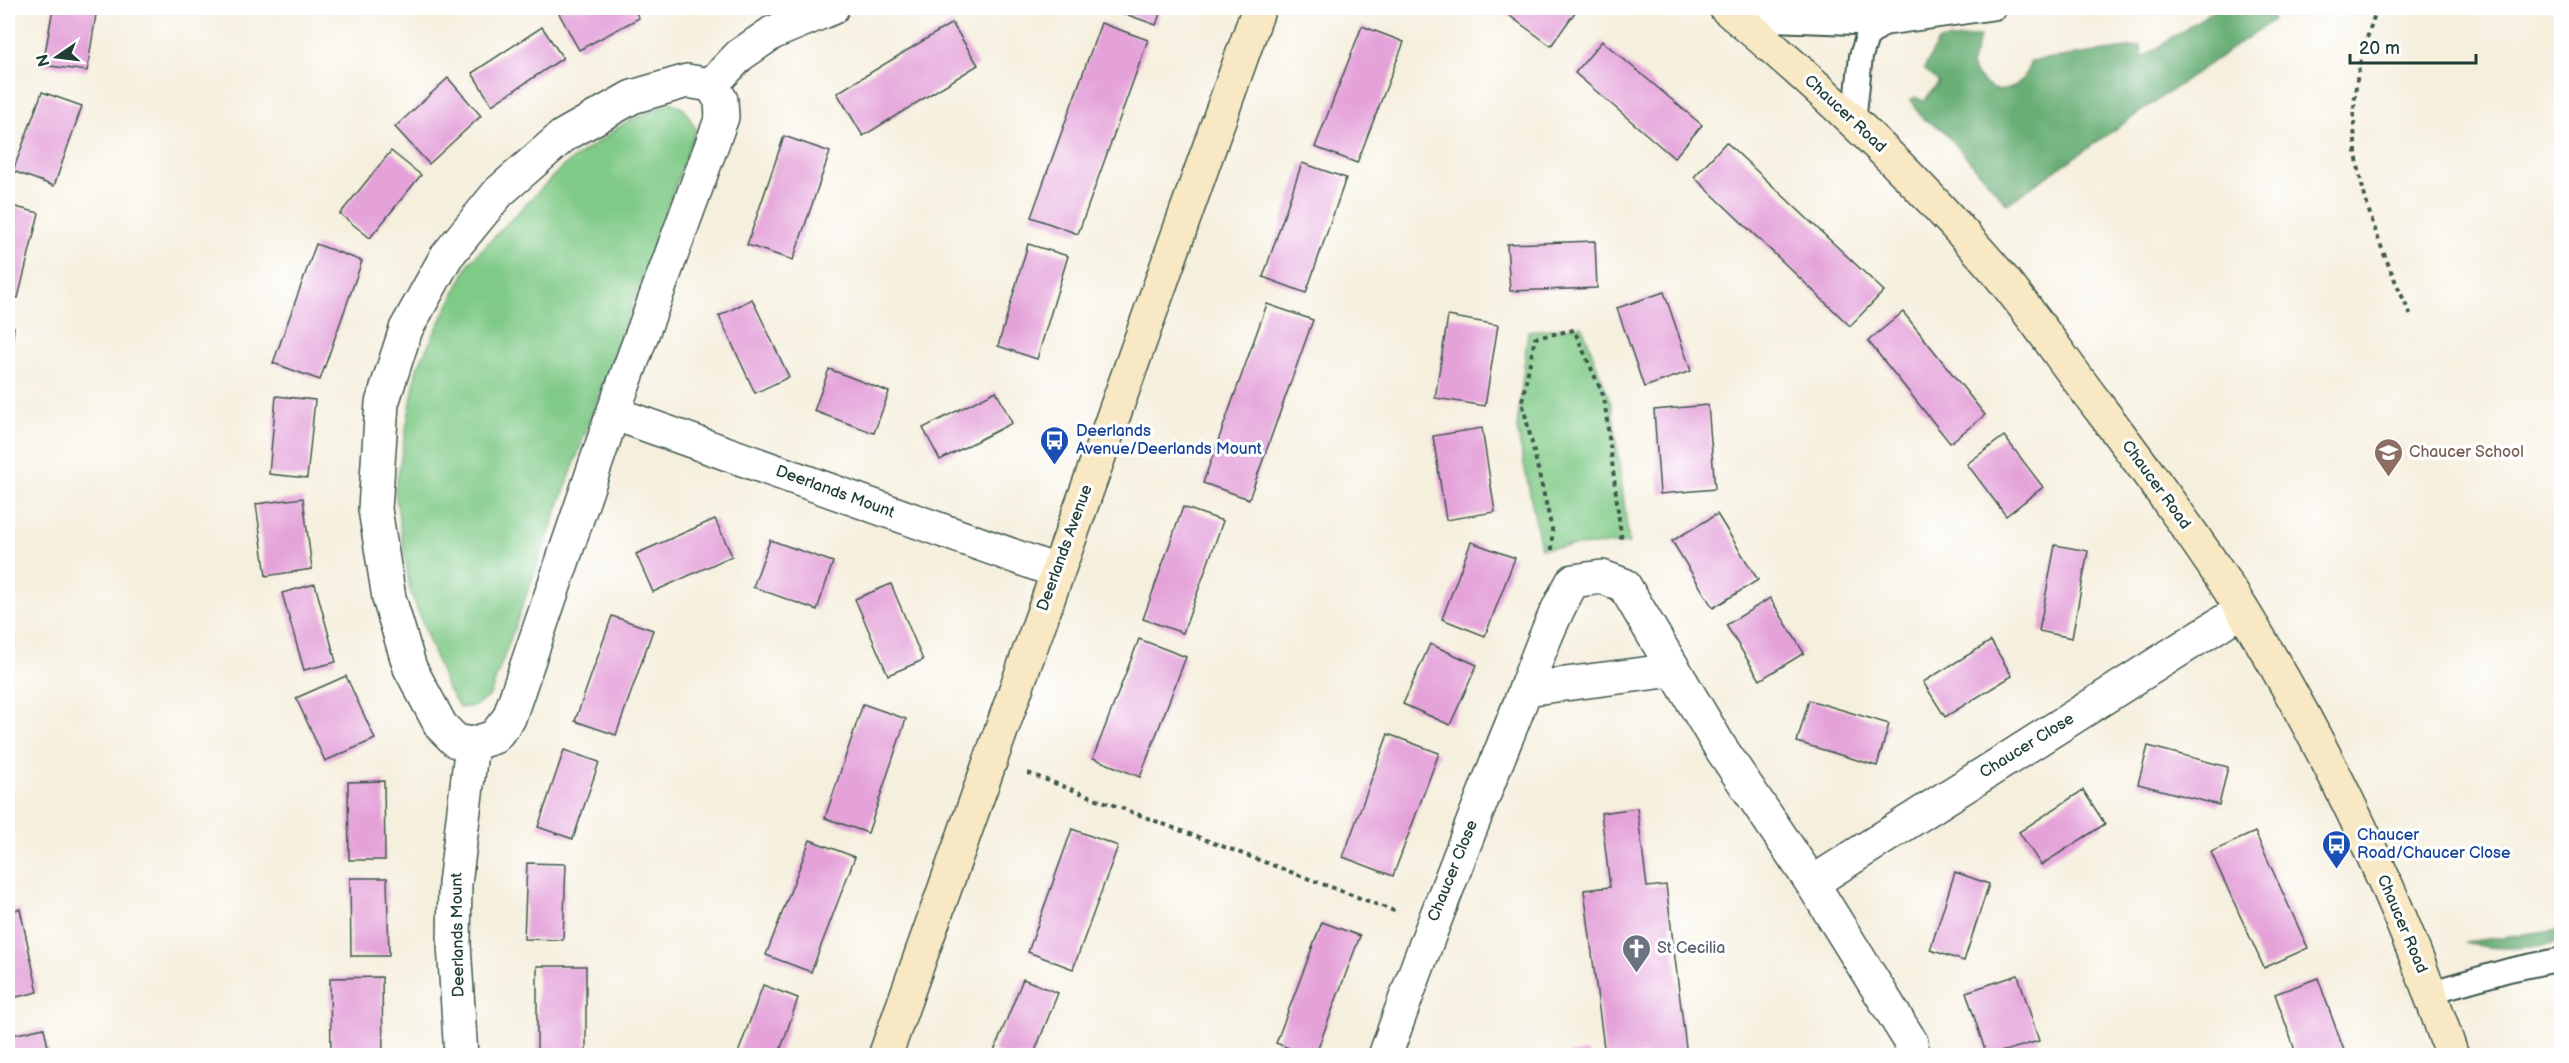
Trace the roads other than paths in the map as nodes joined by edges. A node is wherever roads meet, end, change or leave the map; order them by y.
1 (832, 8) edge
2 (1259, 8) edge
3 (1995, 8) edge
4 (1733, 13) edge
5 (1883, 24) junction
6 (711, 85) junction
7 (1854, 122) junction
8 (613, 413) junction
9 (1056, 571) junction
10 (2242, 610) junction
11 (1674, 670) junction
12 (1526, 689) junction
13 (472, 744) junction
14 (1812, 883) junction
15 (2562, 959) edge
16 (2431, 992) junction
17 (462, 1056) edge
18 (885, 1056) edge
19 (1385, 1056) edge
20 (1913, 1056) edge
21 (2452, 1056) edge

1 - 6 street
2 - 9 main road, Deerlands Avenue
3 - 5 lane
4 - 5 lane
4 - 7 main road, Chaucer Road
5 - 7 lane
6 - 8 street
6 - 13 street
7 - 10 main road, Chaucer Road
8 - 9 street, Deerlands Mount
8 - 13 street
9 - 18 main road, Deerlands Avenue
10 - 14 street, Chaucer Close
10 - 16 main road, Chaucer Road
11 - 12 street
11 - 12 street, Chaucer Close
11 - 14 street
12 - 19 street, Chaucer Close
13 - 17 street, Deerlands Mount
14 - 20 street
15 - 16 lane
16 - 21 main road, Chaucer Road

